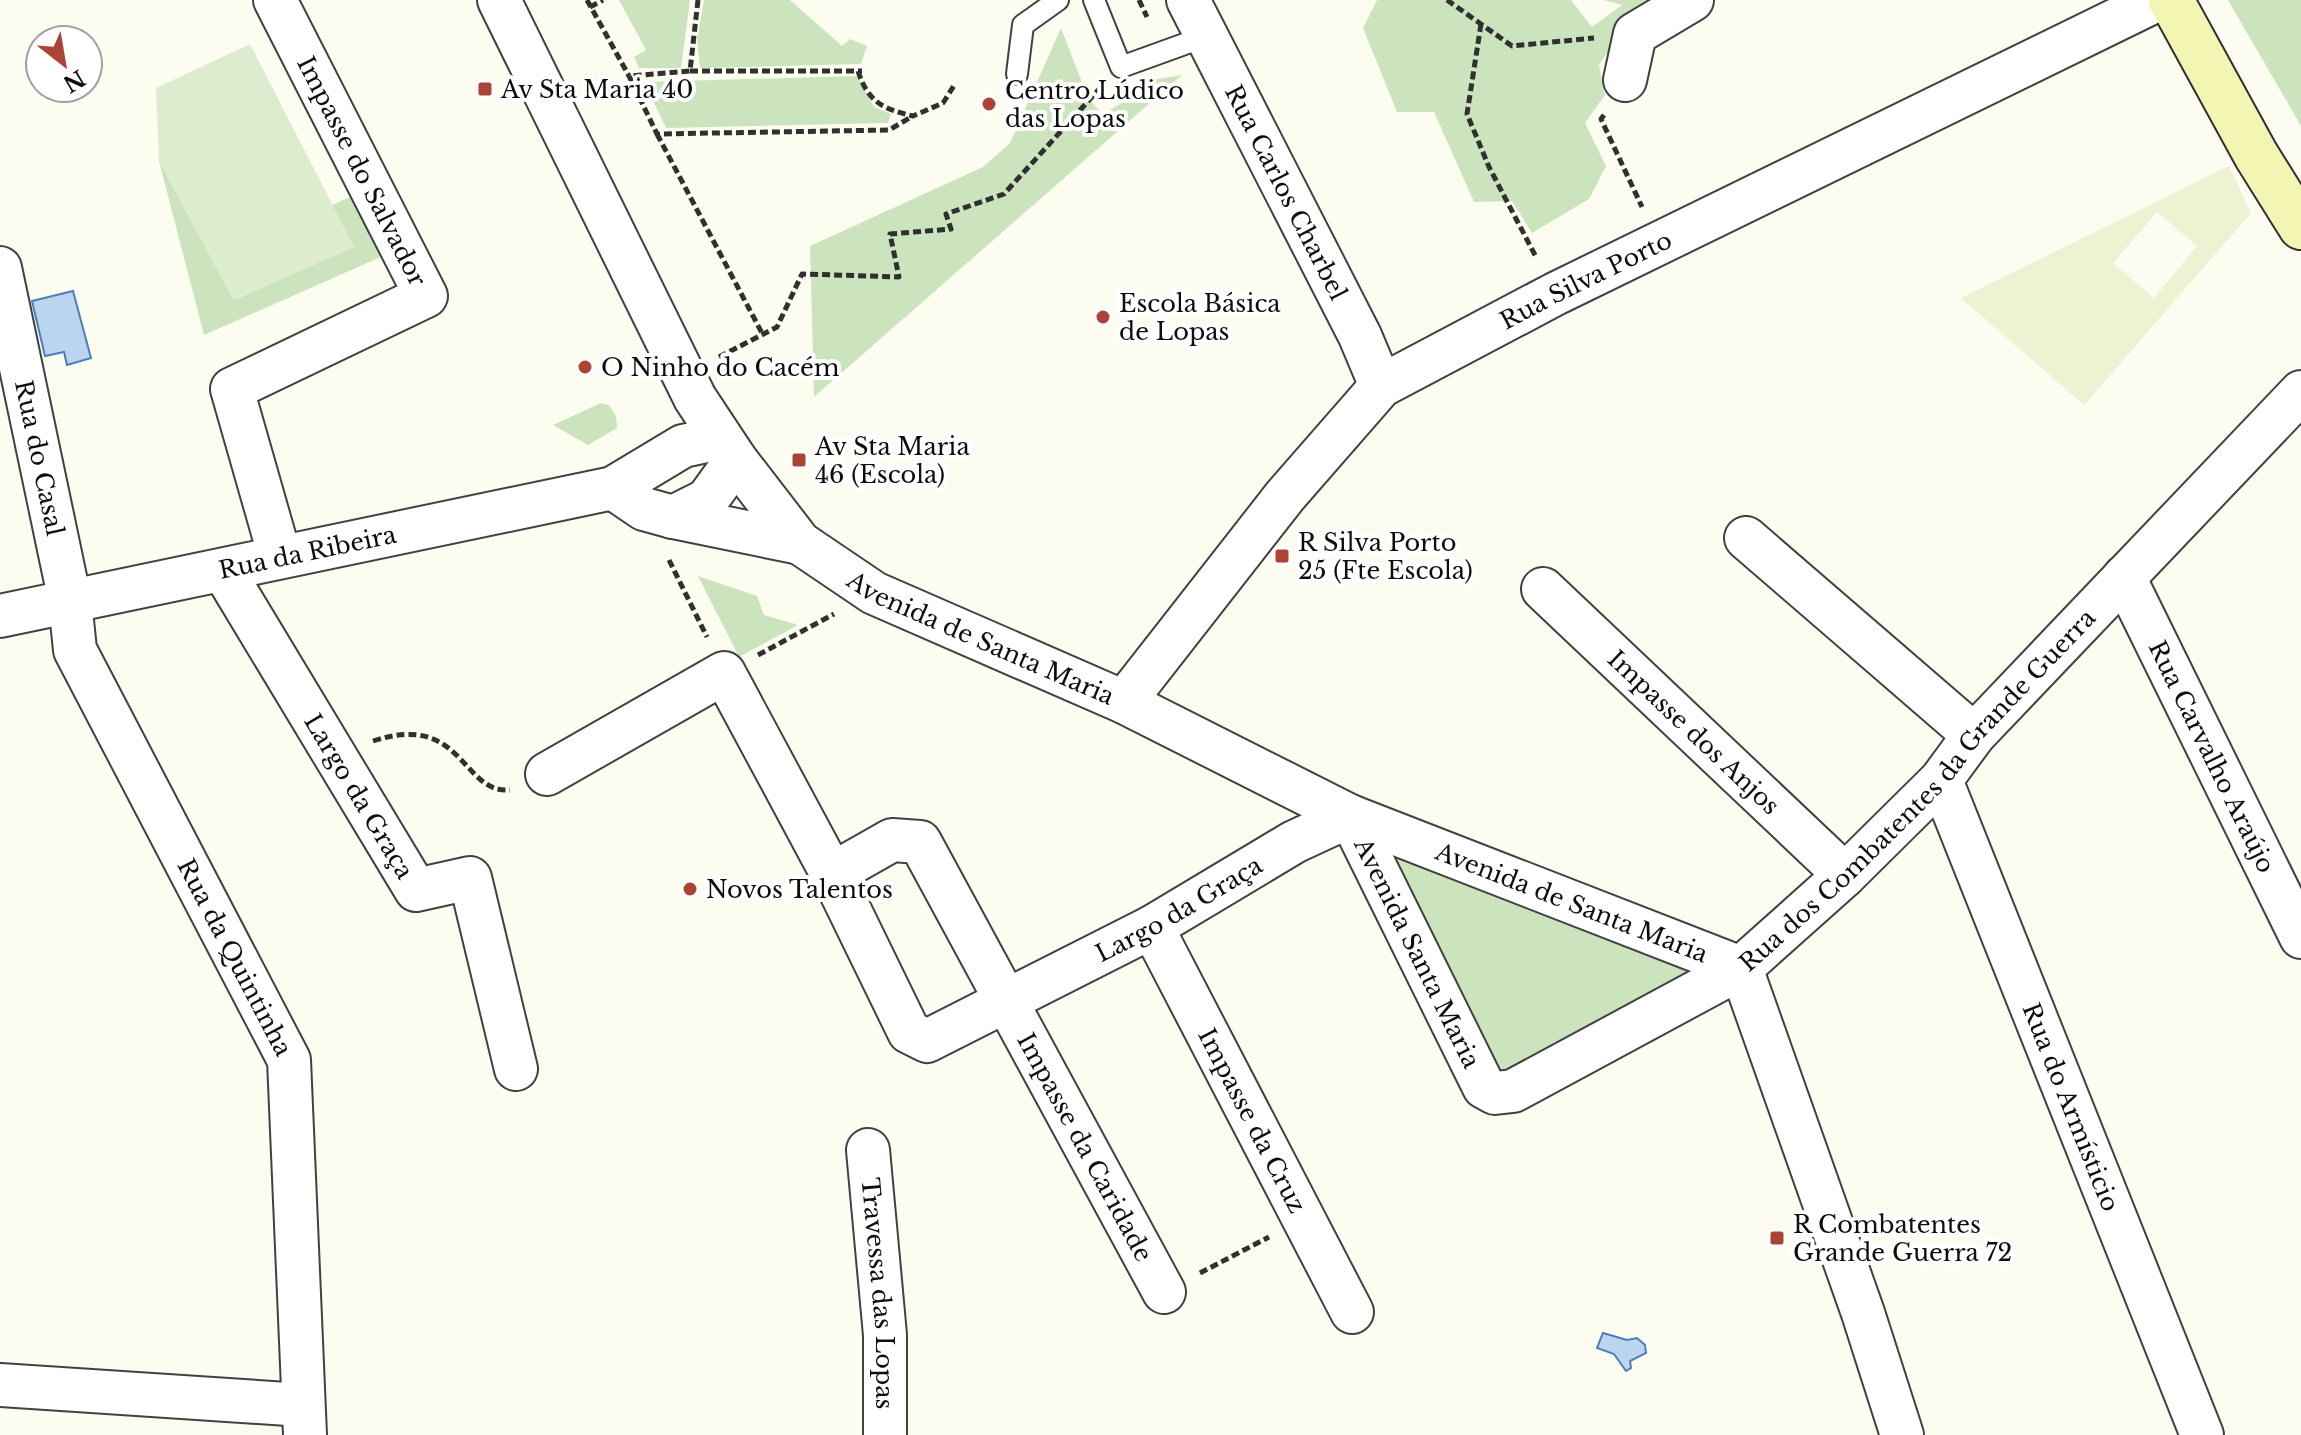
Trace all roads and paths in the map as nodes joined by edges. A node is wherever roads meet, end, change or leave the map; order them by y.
1 (275, 0) edge
2 (499, 0) edge
3 (603, 0) edge
4 (698, 0) edge
5 (1058, 0) edge
6 (1094, 0) edge
7 (1447, 0) edge
8 (1692, 0) edge
9 (2157, 0) edge
10 (2171, 0) edge
11 (588, 3) edge
12 (1204, 16) edge
13 (1481, 24) junction
14 (1635, 34) junction
15 (1121, 67) junction
16 (690, 71) junction
17 (1017, 74) dead end
18 (629, 76) junction
19 (955, 84) dead end
20 (1616, 95) joint
21 (913, 116) junction
22 (657, 134) junction
23 (2301, 227) edge
24 (1660, 244) junction
25 (0, 268) edge
26 (1555, 294) junction
27 (763, 335) junction
28 (690, 386) junction
29 (1381, 386) junction
30 (2301, 392) edge
31 (728, 449) junction
32 (644, 504) junction
33 (1746, 538) dead end
34 (800, 543) junction
35 (280, 557) junction
36 (223, 570) junction
37 (2124, 577) junction
38 (1543, 589) dead end
39 (874, 593) junction
40 (70, 601) junction
41 (0, 616) edge
42 (724, 673) junction
43 (1124, 702) junction
44 (1974, 735) junction
45 (334, 754) junction
46 (547, 774) joint
47 (1941, 780) junction
48 (1350, 816) junction
49 (832, 874) junction
50 (1845, 875) junction
51 (1152, 927) junction
52 (2301, 937) edge
53 (1741, 968) junction
54 (1009, 1002) junction
55 (516, 1069) dead end
56 (868, 1150) dead end
57 (1304, 1219) junction
58 (1164, 1292) joint
59 (1352, 1312) dead end
60 (0, 1385) edge
61 (304, 1420) edge
62 (885, 1435) edge
63 (1902, 1435) edge
64 (2202, 1435) edge

1 - 35 street, Impasse do Salvador
2 - 28 street, Avenida de Santa Maria
3 - 11 path
4 - 16 path
5 - 17 lane
6 - 15 lane
7 - 13 path
8 - 14 street
9 - 24 street, Rua Silva Porto
10 - 23 street
11 - 18 path
12 - 15 lane
12 - 29 street, Rua Carlos Charbel
13 - 14 path
13 - 26 path
14 - 20 street
15 - 27 path
16 - 18 path
16 - 21 path
18 - 22 path
19 - 21 path
20 - 24 path
21 - 22 path
22 - 27 path
24 - 26 street, Rua Silva Porto
25 - 40 street, Rua do Casal
26 - 29 street, Rua Silva Porto
27 - 28 path
28 - 31 street, Avenida de Santa Maria
28 - 32 street
29 - 43 street, Rua Silva Porto
30 - 37 street, Rua dos Combatentes da Grande Guerra
31 - 32 street, Rua da Ribeira
31 - 32 street, Rua da Ribeira
31 - 34 street, Avenida de Santa Maria
32 - 34 street, Rua da Ribeira
32 - 35 street, Rua da Ribeira
32 - 42 path
33 - 44 street
34 - 39 street, Avenida de Santa Maria
35 - 36 street, Rua da Ribeira
36 - 40 street, Rua da Ribeira
36 - 45 street, Largo da Graça
37 - 44 street, Rua dos Combatentes da Grande Guerra
37 - 52 street, Rua Carvalho Araújo
38 - 50 street, Impasse dos Anjos
39 - 42 path
39 - 43 street, Avenida de Santa Maria
40 - 41 street, Rua da Ribeira
40 - 61 street, Rua da Quintinha
42 - 46 street
42 - 49 street, Largo da Graça
43 - 48 street, Avenida de Santa Maria
44 - 47 street, Rua dos Combatentes da Grande Guerra
45 - 46 path
45 - 55 street, Largo da Graça
47 - 50 street, Rua dos Combatentes da Grande Guerra
47 - 64 street, Rua do Armísticio
48 - 51 street, Largo da Graça
48 - 53 street, Avenida de Santa Maria
48 - 53 street, Avenida Santa Maria
49 - 54 street
49 - 54 street, Largo da Graça
50 - 53 street, Rua dos Combatentes da Grande Guerra
51 - 54 street, Largo da Graça
51 - 57 street, Impasse da Cruz
53 - 63 street, Rua dos Combatentes da Grande Guerra
54 - 58 street, Impasse da Caridade
56 - 62 street, Travessa das Lopas
57 - 58 path
57 - 59 street, Impasse da Cruz
60 - 61 street

